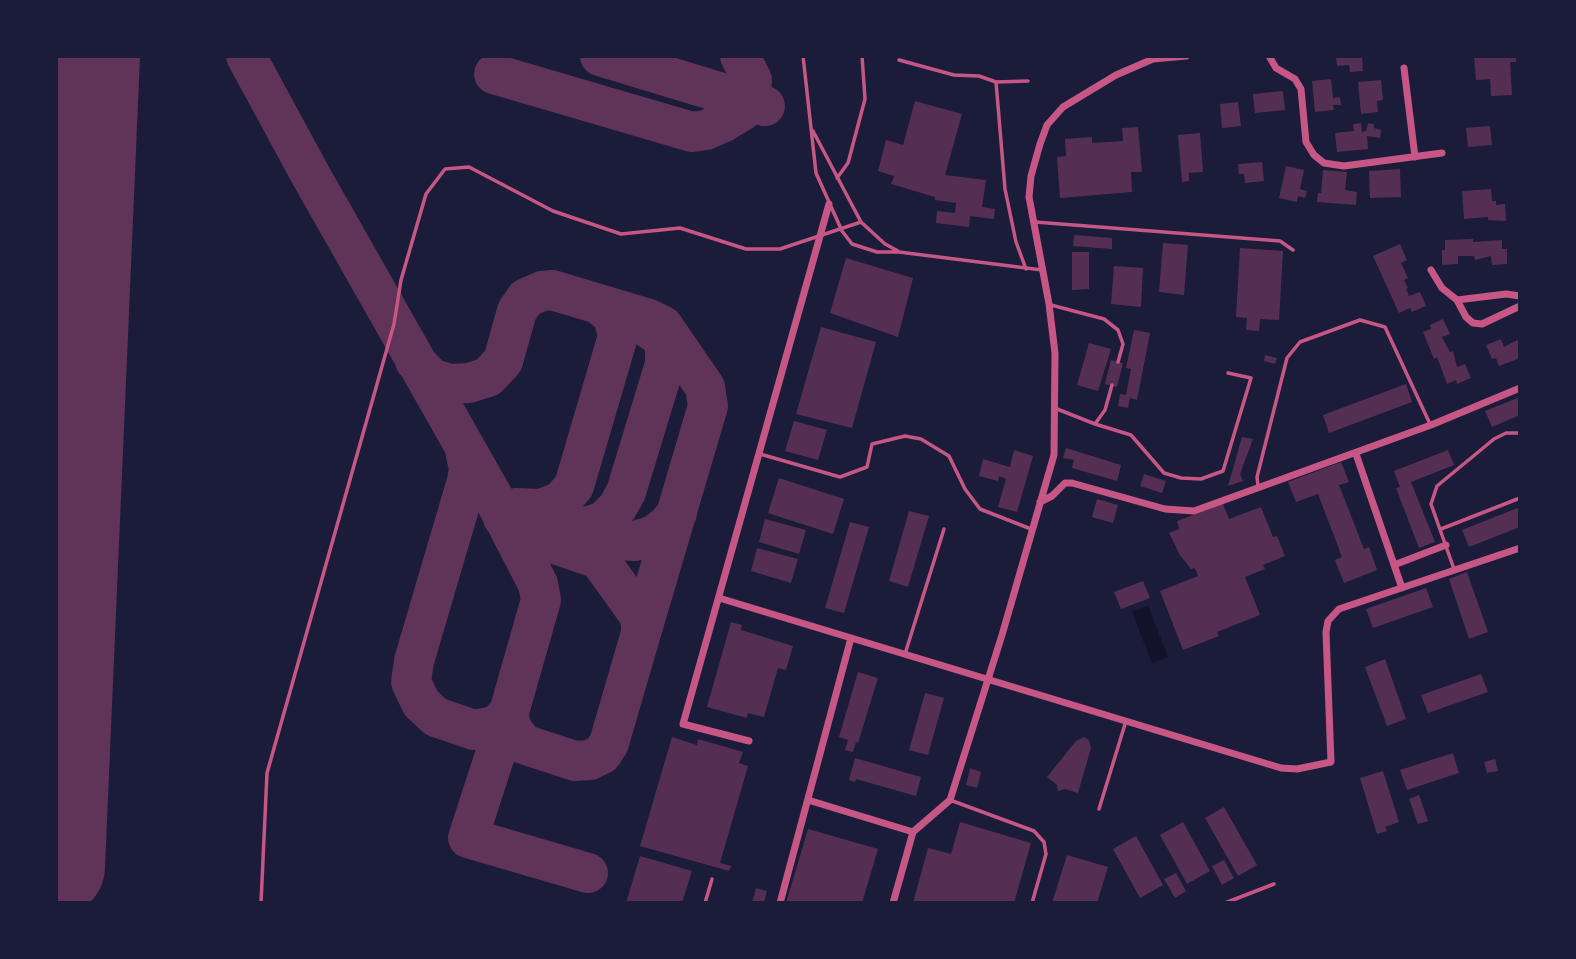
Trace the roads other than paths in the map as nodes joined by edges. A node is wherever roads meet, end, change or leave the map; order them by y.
1 (803, 56) edge
2 (862, 56) edge
3 (1186, 56) edge
4 (1269, 56) edge
5 (1152, 57) edge
6 (898, 60) dead end
7 (1404, 68) dead end
8 (1028, 81) dead end
9 (996, 82) junction
10 (812, 130) junction
11 (1443, 153) dead end
12 (1415, 157) junction
13 (837, 178) junction
14 (830, 204) junction
15 (861, 222) junction
16 (1033, 222) junction
17 (841, 229) junction
18 (820, 236) junction
19 (1293, 250) dead end
20 (899, 252) junction
21 (1026, 269) junction
22 (1043, 270) junction
23 (1431, 270) dead end
24 (1520, 296) edge
25 (1457, 300) junction
26 (1049, 304) junction
27 (1520, 306) edge
28 (1118, 362) dead end
29 (1228, 373) dead end
30 (1112, 385) dead end
31 (1520, 388) edge
32 (1055, 408) junction
33 (1095, 424) junction
34 (1431, 425) junction
35 (1520, 433) edge
36 (760, 454) junction
37 (1356, 454) junction
38 (1259, 488) junction
39 (1520, 498) edge
40 (1040, 502) junction
41 (944, 529) dead end
42 (1032, 529) junction
43 (1440, 529) junction
44 (1446, 545) junction
45 (1520, 548) edge
46 (1394, 565) junction
47 (1455, 570) junction
48 (1402, 588) junction
49 (719, 598) junction
50 (851, 638) junction
51 (905, 654) junction
52 (989, 678) junction
53 (1126, 721) junction
54 (749, 741) dead end
55 (808, 800) junction
56 (950, 800) junction
57 (1099, 809) dead end
58 (913, 832) junction
59 (712, 879) dead end
60 (1274, 884) dead end
61 (261, 903) edge
62 (705, 903) edge
63 (780, 903) edge
64 (893, 903) edge
65 (1032, 903) edge
66 (1225, 903) edge

1 - 10 lane
2 - 13 lane
3 - 5 street
4 - 12 street
5 - 16 street
6 - 9 lane
7 - 12 street
8 - 9 lane
9 - 21 lane
10 - 13 lane
10 - 14 lane
11 - 12 street
13 - 15 lane
14 - 17 lane
14 - 18 street
15 - 17 lane
15 - 20 lane
16 - 19 lane
16 - 22 street
17 - 18 lane
17 - 20 lane
18 - 36 street
18 - 61 lane
20 - 21 lane
21 - 22 lane
22 - 26 street
23 - 25 street
24 - 25 street
25 - 27 street
26 - 28 lane
26 - 32 street
29 - 33 lane
30 - 33 lane
31 - 34 street
32 - 33 lane
32 - 40 street
34 - 37 street
34 - 38 lane
35 - 43 lane
36 - 42 lane
36 - 49 street
37 - 38 street
37 - 46 street
38 - 40 street
39 - 43 lane
40 - 42 street
41 - 51 lane
42 - 52 street
43 - 44 lane
44 - 46 street
44 - 47 lane
45 - 47 street
46 - 48 street
47 - 48 street
48 - 53 street
49 - 50 street
49 - 54 street
50 - 51 street
50 - 55 street
51 - 52 street
52 - 53 street
52 - 56 street
53 - 57 lane
55 - 58 street
55 - 63 street
56 - 58 street
56 - 65 lane
58 - 64 street
59 - 62 lane
60 - 66 lane

